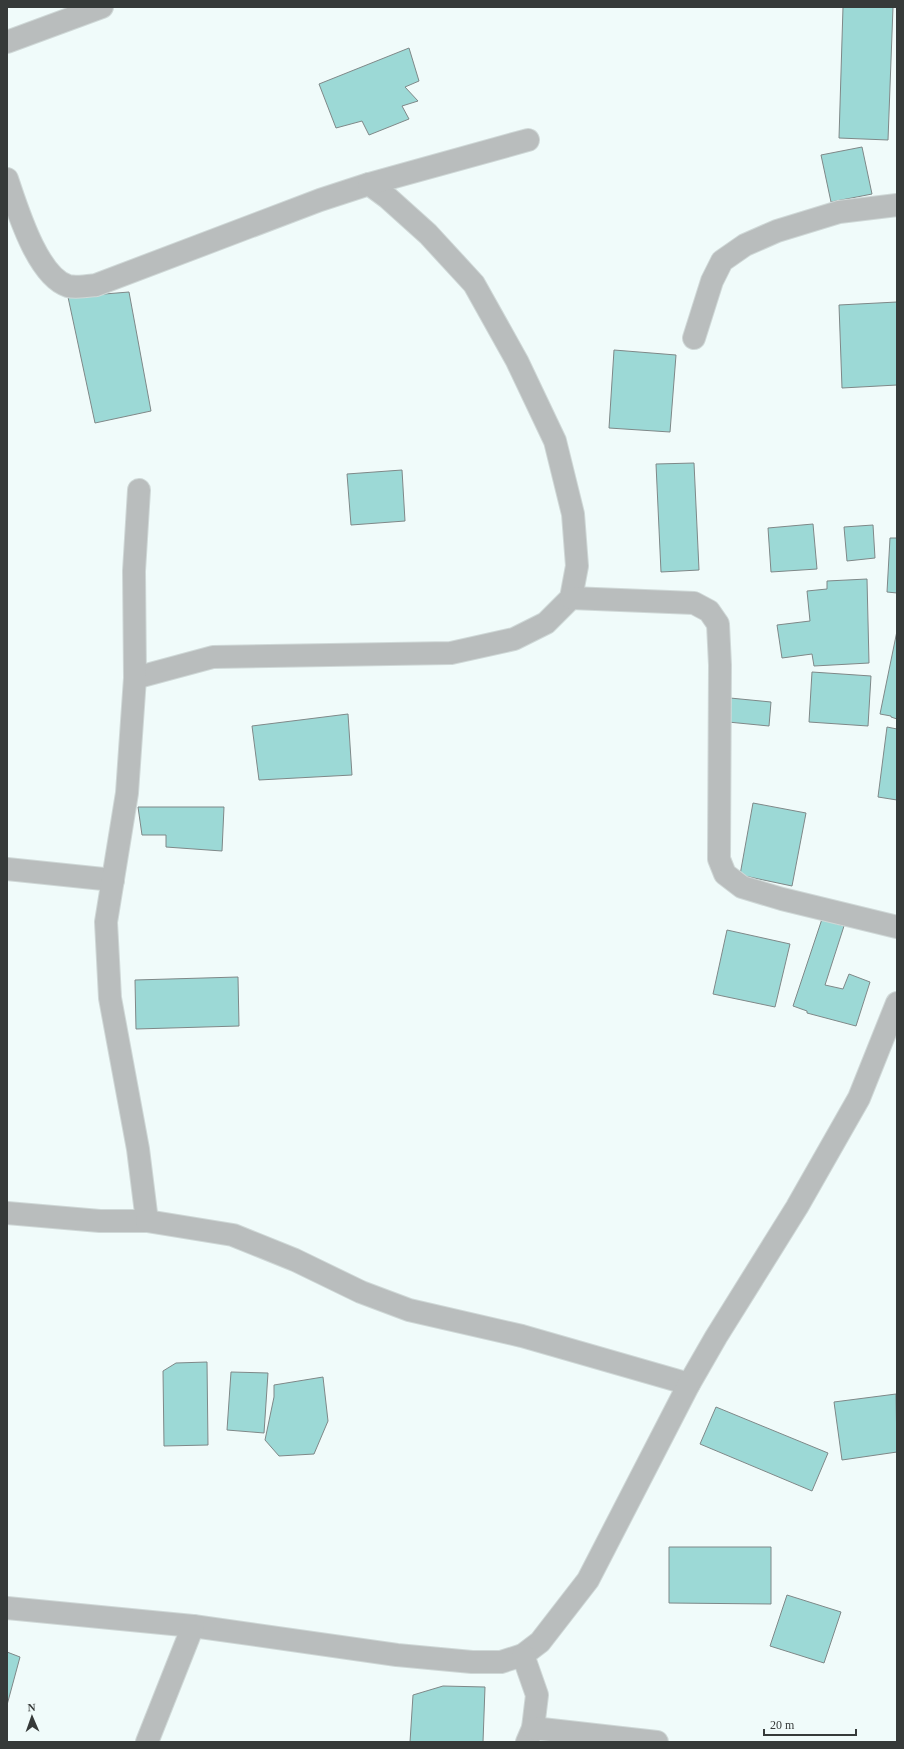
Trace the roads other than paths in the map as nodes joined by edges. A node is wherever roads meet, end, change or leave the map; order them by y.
1 (102, 7) edge
2 (7, 42) edge
3 (528, 140) dead end
4 (7, 179) edge
5 (368, 184) junction
6 (897, 205) edge
7 (694, 338) dead end
8 (139, 490) dead end
9 (571, 598) junction
10 (135, 678) junction
11 (7, 869) edge
12 (113, 880) junction
13 (897, 927) edge
14 (897, 1003) edge
15 (7, 1213) edge
16 (147, 1221) junction
17 (689, 1384) junction
18 (7, 1608) edge
19 (193, 1626) junction
20 (523, 1655) junction
21 (530, 1735) edge
22 (147, 1742) edge
23 (656, 1742) edge

1 - 2 street
3 - 5 street
4 - 5 street
5 - 9 street
6 - 7 street
8 - 10 street
9 - 10 street
9 - 13 street
10 - 12 street
11 - 12 street
12 - 16 street
14 - 17 street
15 - 16 street
16 - 17 street
17 - 20 street
18 - 19 street
19 - 20 street
19 - 22 street
20 - 21 street
21 - 23 street

